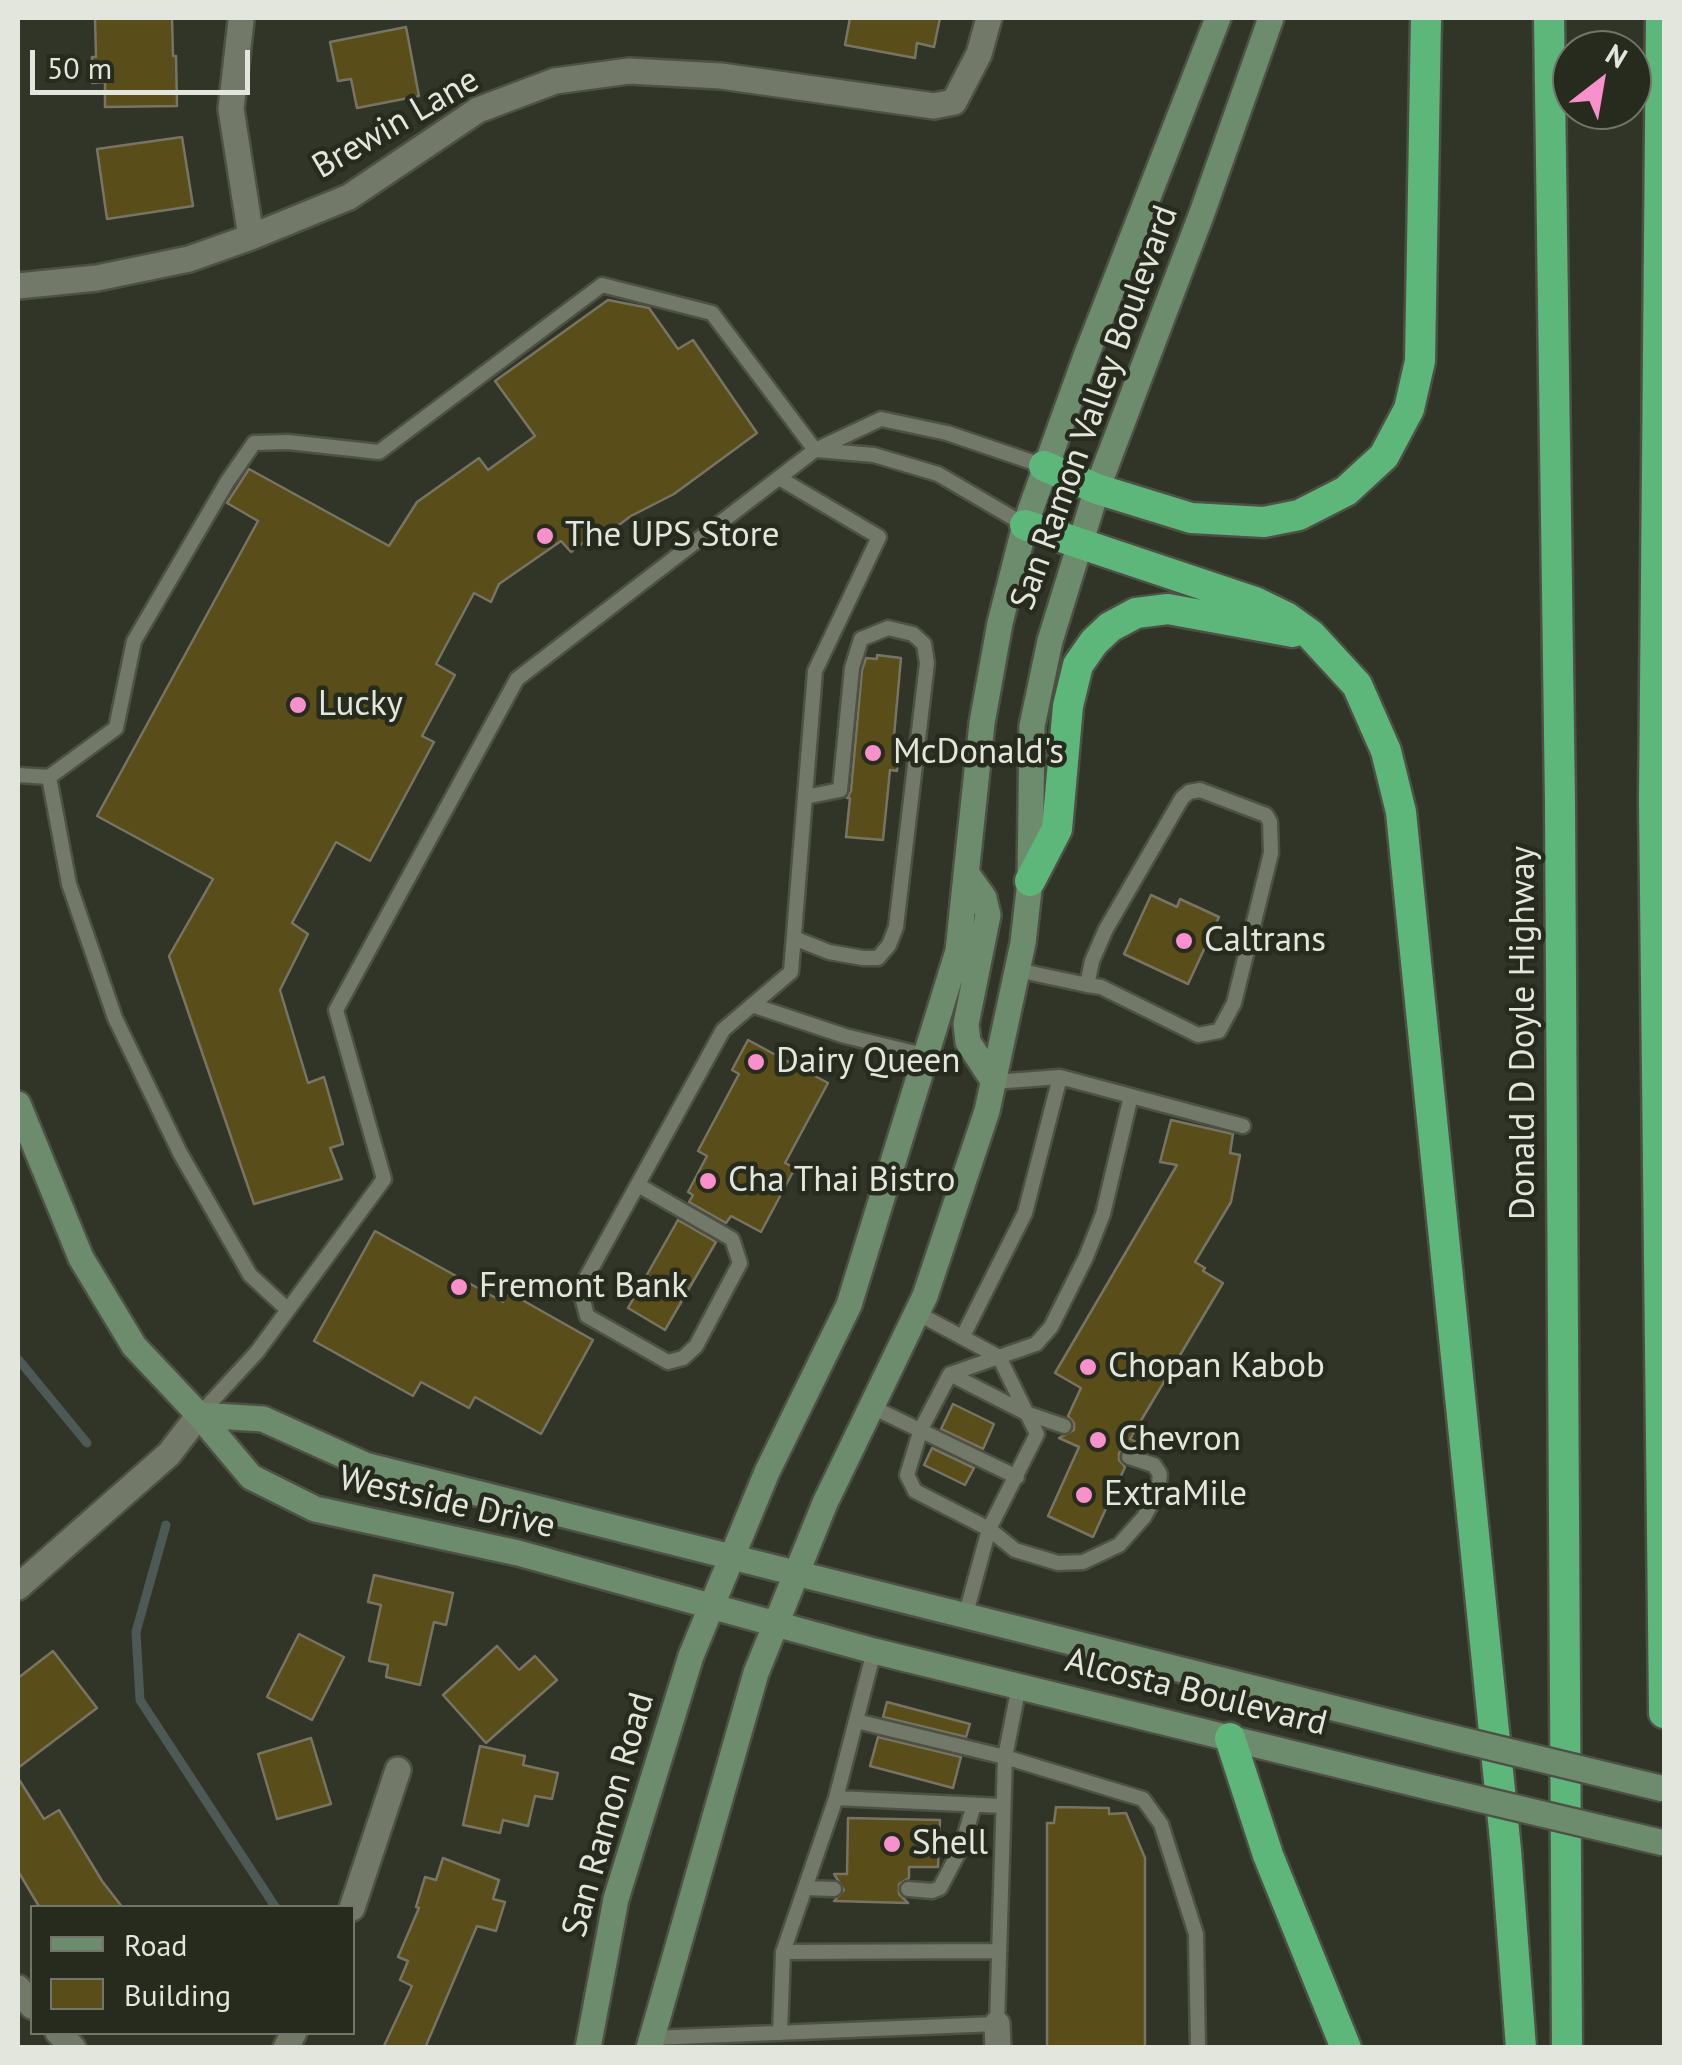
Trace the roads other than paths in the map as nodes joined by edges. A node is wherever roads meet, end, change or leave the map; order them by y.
1 (989, 18) edge
2 (1218, 18) edge
3 (1271, 18) edge
4 (1426, 18) edge
5 (1550, 18) edge
6 (1661, 18) edge
7 (242, 21) dead end
8 (1663, 155) edge
9 (252, 237) junction
10 (18, 286) edge
11 (815, 450) junction
12 (1044, 466) junction
13 (779, 478) junction
14 (1097, 488) junction
15 (1025, 524) junction
16 (1081, 541) junction
17 (1311, 636) junction
18 (18, 775) edge
19 (49, 777) junction
20 (805, 797) junction
21 (967, 874) junction
22 (1030, 881) junction
23 (794, 938) junction
24 (1017, 970) junction
25 (1087, 986) junction
26 (752, 1005) junction
27 (924, 1055) junction
28 (1060, 1077) junction
29 (994, 1082) junction
30 (1131, 1096) junction
31 (18, 1104) edge
32 (1244, 1126) dead end
33 (22, 1137) edge
34 (638, 1184) junction
35 (288, 1310) junction
36 (917, 1312) junction
37 (963, 1336) junction
38 (1000, 1357) junction
39 (950, 1374) junction
40 (872, 1407) junction
41 (1026, 1413) junction
42 (199, 1414) junction
43 (1064, 1426) dead end
44 (921, 1429) junction
45 (1130, 1457) dead end
46 (1017, 1477) junction
47 (988, 1530) junction
48 (732, 1556) junction
49 (797, 1573) junction
50 (18, 1587) edge
51 (712, 1606) junction
52 (965, 1617) junction
53 (776, 1624) junction
54 (874, 1651) junction
55 (1020, 1686) junction
56 (1664, 1713) edge
57 (856, 1721) junction
58 (1230, 1738) junction
59 (1004, 1757) junction
60 (398, 1770) dead end
61 (1664, 1788) edge
62 (836, 1798) junction
63 (974, 1805) junction
64 (1003, 1806) junction
65 (1664, 1843) edge
66 (805, 1888) junction
67 (834, 1889) dead end
68 (908, 1889) dead end
69 (354, 1905) edge
70 (999, 1951) junction
71 (784, 1952) junction
72 (780, 2033) junction
73 (997, 2036) edge
74 (650, 2042) edge
75 (588, 2048) edge
76 (1198, 2048) edge
77 (1346, 2048) edge
78 (1521, 2048) edge
79 (1567, 2048) edge

1 - 9 street, Brewin Lane
2 - 12 main road, San Ramon Valley Boulevard
3 - 14 main road, San Ramon Valley Boulevard
4 - 14 highway
5 - 79 highway, Donald D Doyle Highway
6 - 8 highway
7 - 9 street
8 - 56 highway
9 - 10 street, Brewin Lane
11 - 12 lane
11 - 13 lane
11 - 15 lane
11 - 19 lane
12 - 14 highway
12 - 15 main road, San Ramon Valley Boulevard
13 - 20 lane
13 - 35 lane
14 - 16 main road, San Ramon Valley Boulevard
15 - 16 highway
15 - 21 main road, San Ramon Valley Boulevard
16 - 17 highway
16 - 22 main road, San Ramon Valley Boulevard
17 - 22 highway
17 - 78 highway
18 - 19 lane
19 - 35 lane
20 - 23 lane
20 - 23 lane
21 - 27 main road, San Ramon Valley Boulevard
21 - 29 main road
22 - 24 main road, San Ramon Valley Boulevard
23 - 26 lane
24 - 25 lane
24 - 29 main road, San Ramon Valley Boulevard
25 - 25 lane
26 - 27 lane
26 - 34 lane
27 - 48 main road, San Ramon Valley Boulevard
28 - 29 lane
28 - 30 lane
28 - 37 lane
29 - 36 main road, San Ramon Valley Boulevard
30 - 32 lane
30 - 38 lane
31 - 33 main road, Westside Drive
33 - 42 main road, Westside Drive
34 - 34 lane
35 - 42 lane
36 - 37 lane
36 - 40 main road, San Ramon Valley Boulevard
37 - 38 lane
38 - 39 lane
38 - 41 lane
39 - 41 lane
39 - 44 lane
40 - 44 lane
40 - 49 main road, San Ramon Valley Boulevard
41 - 43 lane
41 - 46 lane
42 - 48 main road, Westside Drive
42 - 50 street
42 - 51 main road, Westside Drive
44 - 46 lane
44 - 47 lane
45 - 47 lane
46 - 47 lane
47 - 52 lane
48 - 49 main road, Alcosta Boulevard
48 - 51 main road, San Ramon Valley Boulevard
49 - 52 main road, Alcosta Boulevard
49 - 53 main road, San Ramon Valley Boulevard
51 - 53 main road, Alcosta Boulevard
51 - 75 main road, San Ramon Road
52 - 61 main road, Alcosta Boulevard, bridge
53 - 54 main road, Alcosta Boulevard
53 - 74 main road
54 - 55 main road, Alcosta Boulevard
54 - 57 lane
55 - 58 main road, Alcosta Boulevard
55 - 59 lane
57 - 59 lane
57 - 62 lane
58 - 65 main road, Alcosta Boulevard, bridge
58 - 77 highway
59 - 64 lane
59 - 76 lane
60 - 69 street
62 - 63 lane
62 - 66 lane
63 - 64 lane
63 - 68 lane
64 - 70 lane
66 - 67 lane
66 - 71 lane
70 - 71 lane
70 - 73 lane
71 - 72 lane
72 - 73 lane
72 - 74 lane

